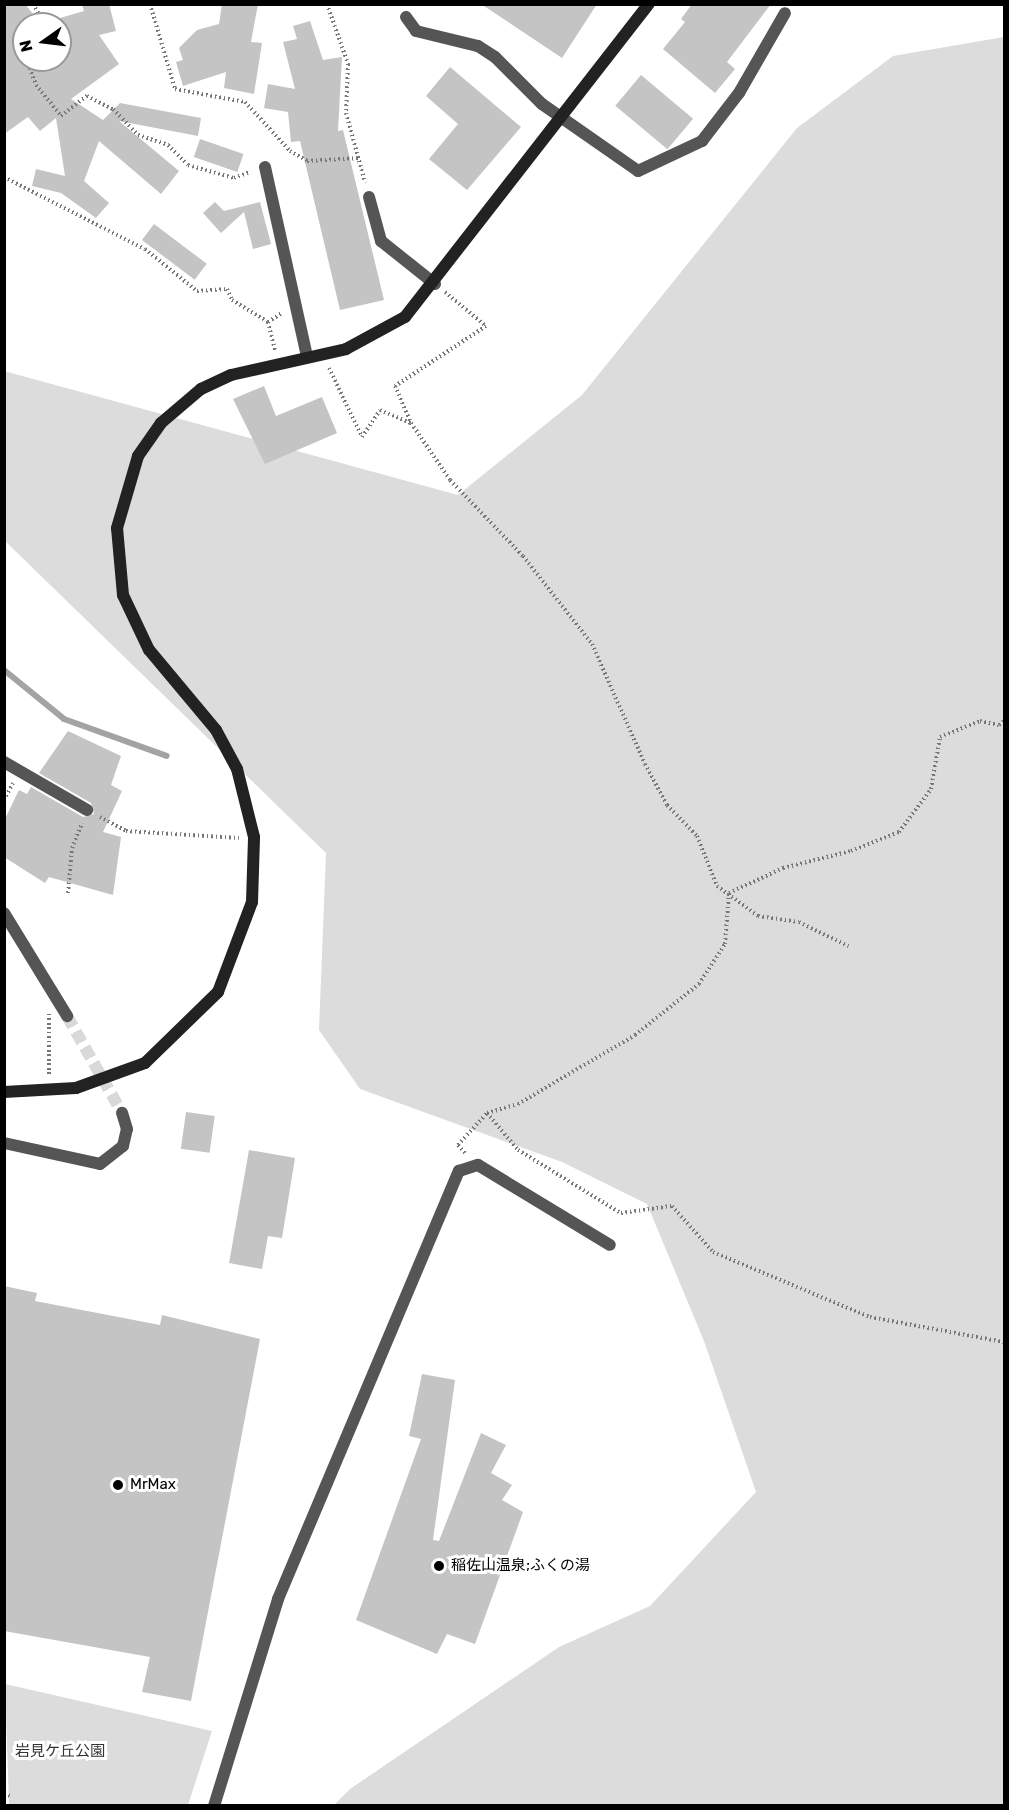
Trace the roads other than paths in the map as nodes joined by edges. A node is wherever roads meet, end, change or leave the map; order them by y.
1 (649, 4) edge
2 (785, 13) dead end
3 (406, 17) dead end
4 (566, 116) junction
5 (265, 167) road end
6 (369, 197) road end
7 (435, 284) junction
8 (307, 357) junction
9 (4, 762) edge
10 (87, 810) road end
11 (4, 913) edge
12 (67, 1016) tunnel mouth
13 (4, 1092) edge
14 (122, 1113) tunnel mouth
15 (4, 1143) edge
16 (610, 1245) dead end
17 (214, 1806) edge

1 - 4 street
2 - 4 street
3 - 4 street
4 - 7 street
5 - 8 street
6 - 7 street
7 - 8 street
8 - 13 street
9 - 10 street
11 - 12 street
14 - 15 street
16 - 17 street

